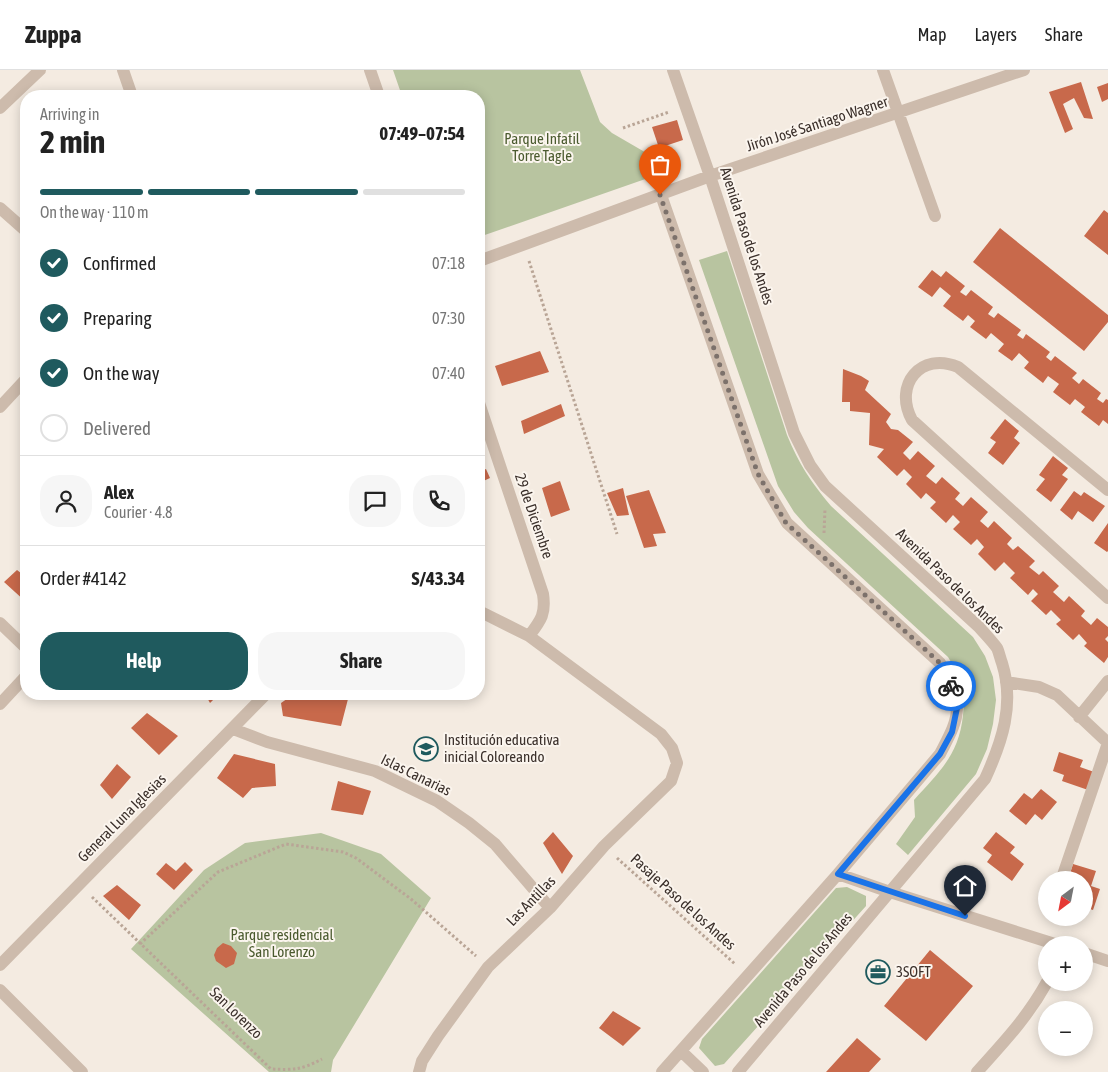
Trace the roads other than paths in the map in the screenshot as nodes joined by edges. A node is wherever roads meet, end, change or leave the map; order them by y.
1 (40, 70) edge
2 (123, 70) edge
3 (370, 70) edge
4 (673, 70) edge
5 (883, 70) edge
6 (1024, 70) edge
7 (130, 90) edge
8 (376, 90) edge
9 (0, 108) edge
10 (898, 114) junction
11 (710, 176) junction
12 (660, 195) junction
13 (0, 208) edge
14 (935, 216) dead end
15 (20, 226) edge
16 (485, 259) edge
17 (20, 386) edge
18 (0, 407) edge
19 (485, 422) edge
20 (1108, 490) edge
21 (1108, 598) edge
22 (485, 615) edge
23 (0, 623) edge
24 (528, 636) junction
25 (20, 642) edge
26 (1108, 681) edge
27 (20, 682) edge
28 (1006, 682) junction
29 (260, 700) edge
30 (0, 704) edge
31 (1080, 717) junction
32 (233, 729) junction
33 (1108, 743) edge
34 (1064, 871) edge
35 (838, 874) junction
36 (890, 892) junction
37 (550, 908) junction
38 (1038, 939) edge
39 (1093, 956) edge
40 (1108, 961) edge
41 (0, 965) edge
42 (0, 990) edge
43 (1042, 991) edge
44 (681, 1051) junction
45 (82, 1072) edge
46 (420, 1072) edge
47 (662, 1072) edge
48 (703, 1072) edge
49 (738, 1072) edge
50 (977, 1072) edge

1 - 9 street
2 - 7 street
3 - 8 street
4 - 11 street, Avenida Paso de los Andes
5 - 10 street
6 - 10 street, Jirón José Santiago Wagner
10 - 11 street, Jirón José Santiago Wagner
10 - 14 street
11 - 12 street, Jirón José Santiago Wagner
11 - 28 street, Avenida Paso de los Andes
12 - 16 street, Jirón José Santiago Wagner
12 - 35 street
13 - 15 street
17 - 18 street
19 - 24 street, 29 de Diciembre
20 - 21 street
22 - 24 street
23 - 25 street
24 - 37 street, Las Antillas
26 - 31 street
27 - 30 street
28 - 31 street
28 - 36 street, Avenida Paso de los Andes
29 - 32 street, General Luna Iglesias
31 - 33 street
32 - 37 street, Islas Canarias
32 - 41 street, General Luna Iglesias
33 - 34 street
35 - 36 street
35 - 44 street
36 - 38 street
36 - 49 street, Avenida Paso de los Andes
37 - 46 street, Las Antillas
39 - 40 street
42 - 45 street
43 - 50 street
44 - 47 street
44 - 48 street

